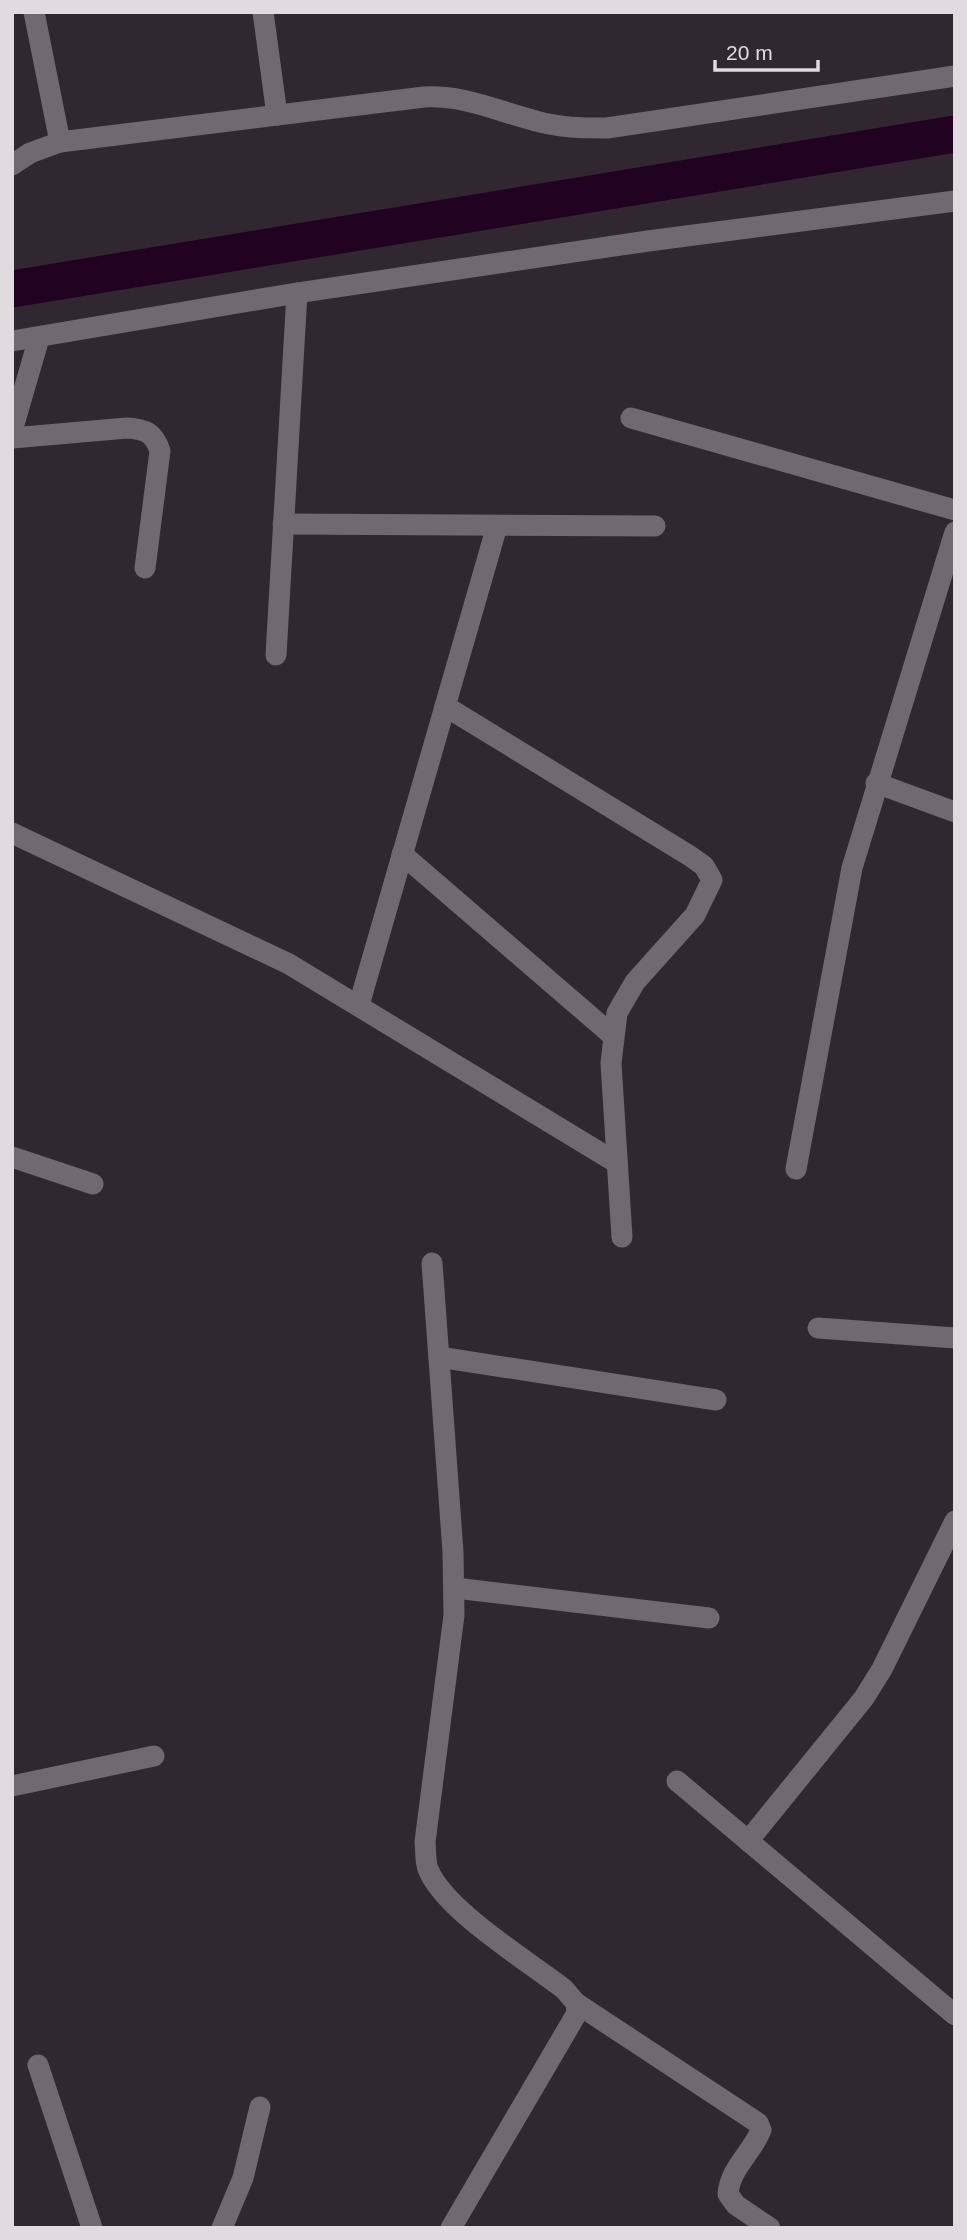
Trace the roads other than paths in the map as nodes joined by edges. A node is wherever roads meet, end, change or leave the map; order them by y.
1 (34, 12) edge
2 (263, 12) edge
3 (955, 76) edge
4 (277, 115) junction
5 (60, 142) junction
6 (12, 165) edge
7 (955, 201) edge
8 (297, 293) junction
9 (39, 338) junction
10 (12, 341) edge
11 (631, 418) dead end
12 (12, 431) edge
13 (12, 438) edge
14 (955, 510) edge
15 (283, 524) junction
16 (497, 526) junction
17 (655, 526) dead end
18 (955, 532) edge
19 (145, 568) dead end
20 (276, 655) dead end
21 (445, 706) junction
22 (876, 783) junction
23 (955, 812) edge
24 (12, 833) edge
25 (402, 854) junction
26 (359, 1005) junction
27 (612, 1035) junction
28 (12, 1157) edge
29 (617, 1163) junction
30 (796, 1169) dead end
31 (93, 1184) dead end
32 (622, 1237) dead end
33 (432, 1263) dead end
34 (818, 1328) dead end
35 (955, 1338) edge
36 (439, 1357) junction
37 (716, 1399) dead end
38 (955, 1521) edge
39 (454, 1588) junction
40 (709, 1618) dead end
41 (154, 1756) dead end
42 (677, 1781) dead end
43 (12, 1786) edge
44 (748, 1841) junction
45 (576, 2003) junction
46 (955, 2015) edge
47 (38, 2065) dead end
48 (260, 2107) dead end
49 (92, 2228) edge
50 (222, 2228) edge
51 (451, 2228) edge
52 (770, 2228) edge

1 - 5 street
2 - 4 street
3 - 4 street
4 - 5 street
5 - 6 street
7 - 8 street
8 - 9 street
8 - 15 street
9 - 10 street
9 - 12 street
11 - 14 street
13 - 19 street
15 - 16 street
15 - 20 street
16 - 17 street
16 - 21 street
18 - 22 street
21 - 25 street
21 - 27 street
22 - 23 street
22 - 30 street
24 - 26 street
25 - 26 street
25 - 27 street
26 - 29 street
27 - 29 street
28 - 31 street
29 - 32 street
33 - 36 street
34 - 35 street
36 - 37 street
36 - 39 street
38 - 44 street
39 - 40 street
39 - 45 street
41 - 43 street
42 - 44 street
44 - 46 street
45 - 51 street
45 - 52 street
47 - 49 street
48 - 50 street

